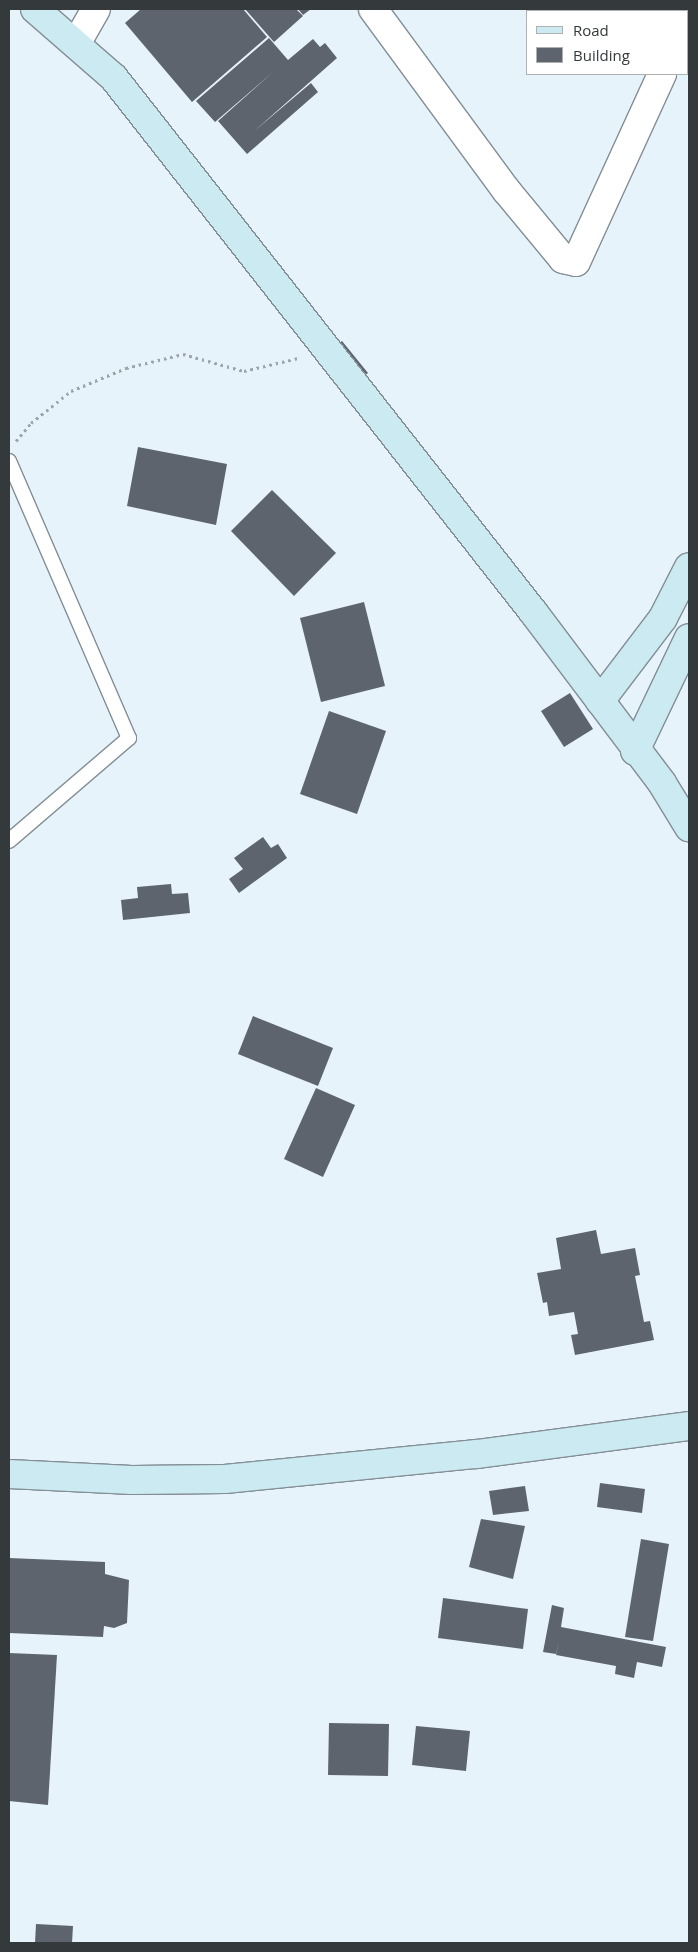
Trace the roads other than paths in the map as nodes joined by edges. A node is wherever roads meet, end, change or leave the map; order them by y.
1 (35, 9) edge
2 (96, 9) edge
3 (373, 9) edge
4 (76, 44) junction
5 (662, 75) edge
6 (9, 461) edge
7 (689, 567) edge
8 (689, 638) edge
9 (600, 701) junction
10 (635, 751) junction
11 (689, 827) edge
12 (9, 841) edge
13 (689, 1426) edge
14 (9, 1474) edge

1 - 4 main road
2 - 4 street
3 - 5 street
4 - 9 main road
6 - 12 lane
7 - 9 main road
8 - 10 main road
9 - 10 main road
10 - 11 main road
13 - 14 main road

